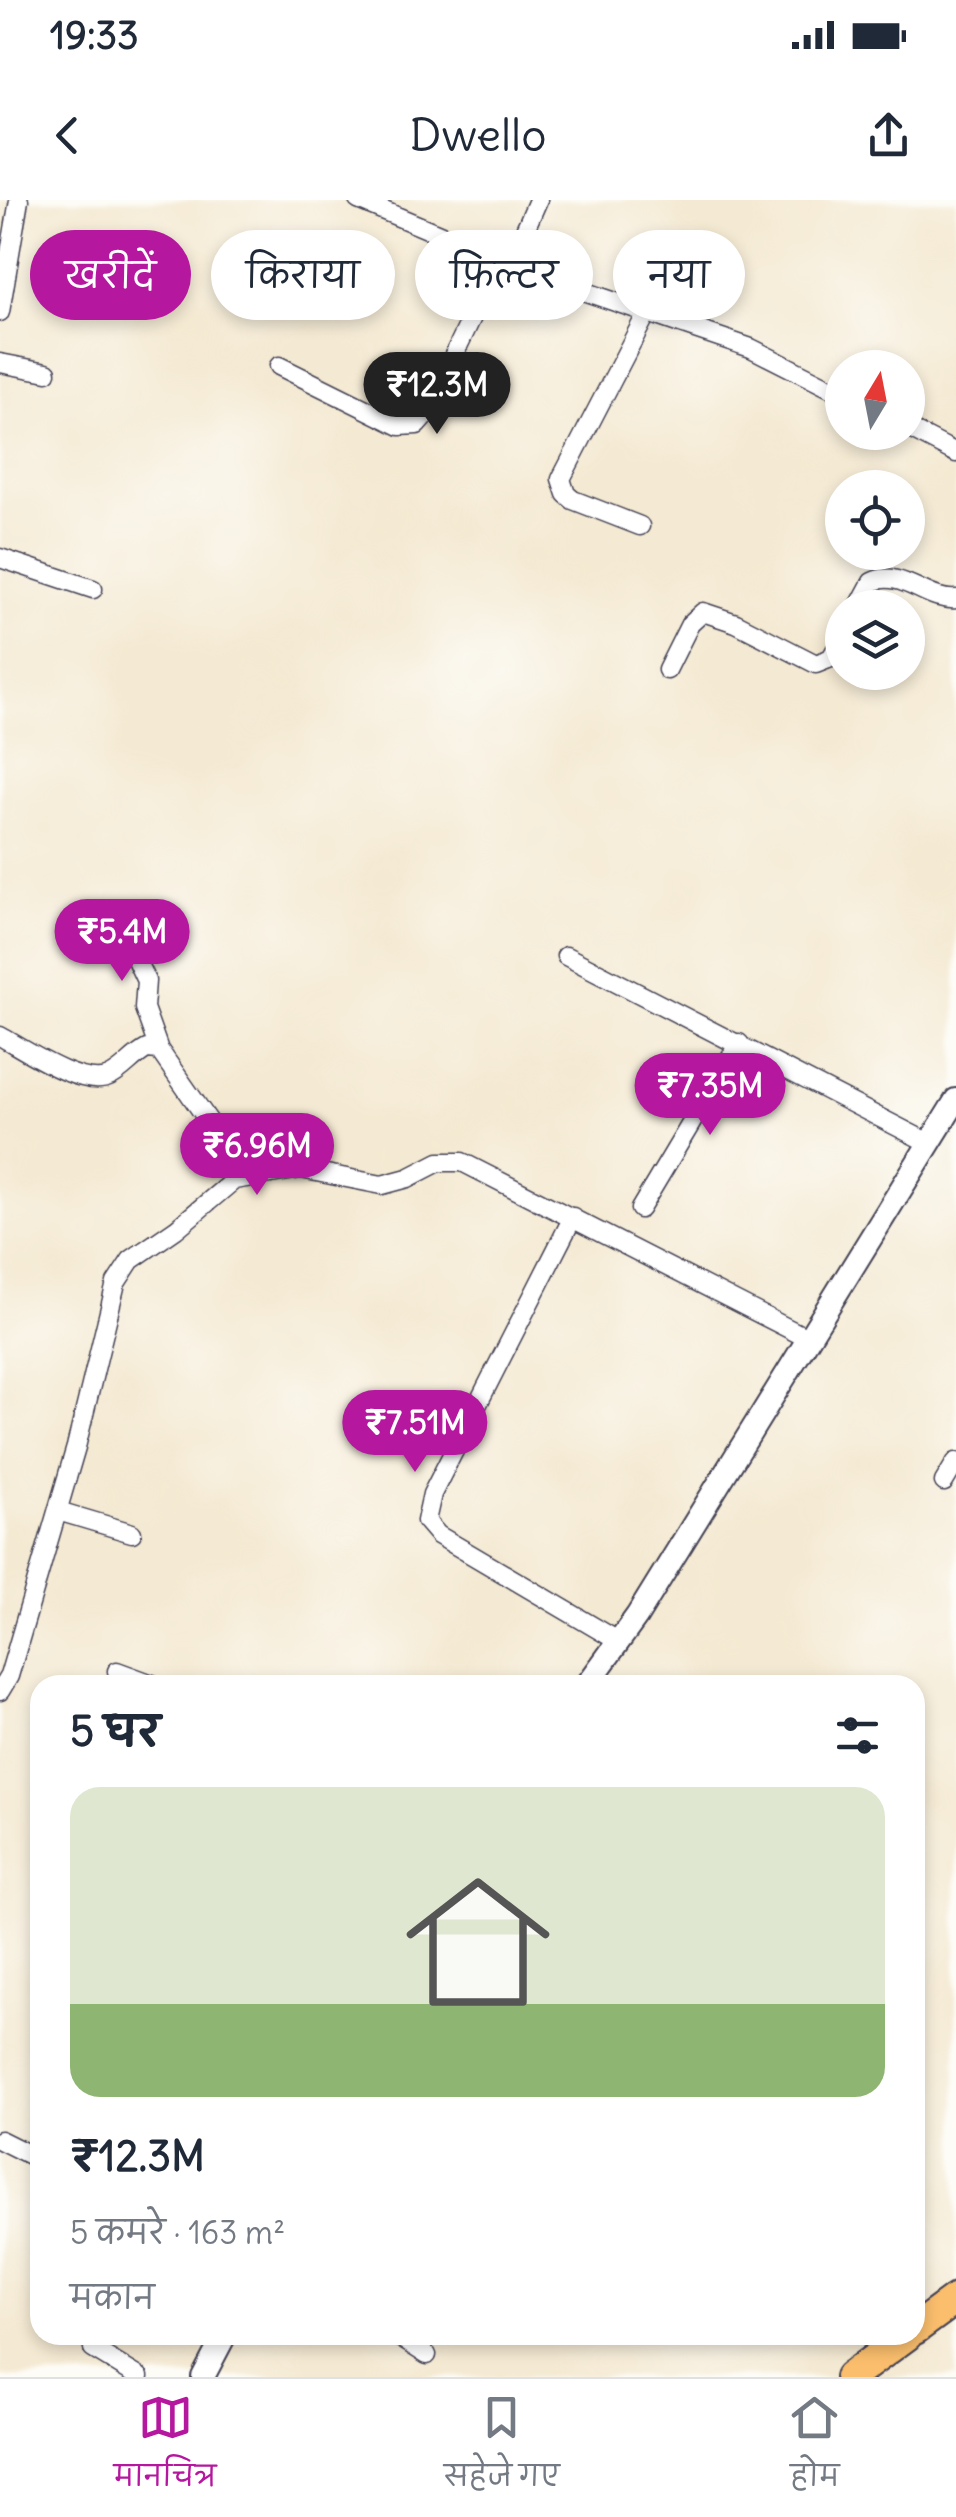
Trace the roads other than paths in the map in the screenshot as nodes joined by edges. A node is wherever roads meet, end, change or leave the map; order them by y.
1 (19, 200) edge
2 (358, 200) edge
3 (538, 200) edge
4 (429, 230) edge
5 (522, 230) edge
6 (0, 312) edge
7 (474, 320) edge
8 (644, 320) edge
9 (671, 320) edge
10 (0, 362) edge
11 (279, 366) dead end
12 (47, 372) dead end
13 (825, 385) edge
14 (925, 437) edge
15 (956, 453) edge
16 (640, 526) dead end
17 (0, 558) edge
18 (93, 589) dead end
19 (868, 590) edge
20 (918, 590) edge
21 (925, 592) edge
22 (956, 599) edge
23 (825, 660) edge
24 (667, 670) dead end
25 (126, 909) dead end
26 (566, 956) dead end
27 (0, 1036) edge
28 (738, 1043) junction
29 (159, 1050) junction
30 (956, 1100) edge
31 (930, 1143) junction
32 (234, 1180) junction
33 (640, 1209) dead end
34 (573, 1217) junction
35 (808, 1338) junction
36 (956, 1462) edge
37 (944, 1482) dead end
38 (58, 1511) junction
39 (132, 1533) dead end
40 (618, 1641) junction
41 (117, 1670) dead end
42 (130, 1675) edge
43 (594, 1675) edge
44 (0, 1692) edge
45 (0, 2140) edge
46 (30, 2155) edge
47 (956, 2299) edge
48 (925, 2322) edge
49 (93, 2345) edge
50 (220, 2345) edge
51 (412, 2345) edge
52 (893, 2345) edge
53 (427, 2355) dead end
54 (139, 2377) edge
55 (203, 2377) edge
56 (850, 2377) edge

1 - 6 street
2 - 4 street
3 - 5 street
7 - 11 street
8 - 16 street
9 - 13 street
10 - 12 street
14 - 15 street
17 - 18 street
19 - 20 street
21 - 22 street
23 - 24 street
25 - 29 street
26 - 28 street
27 - 29 street
28 - 31 street
28 - 33 street
29 - 32 street
30 - 31 street
31 - 35 street
32 - 34 street
32 - 38 street
34 - 35 street
34 - 40 street
35 - 40 street
36 - 37 street
38 - 39 street
38 - 44 street
40 - 43 street
41 - 42 street
45 - 46 street
47 - 48 highway
49 - 54 street
50 - 55 street
51 - 53 street
52 - 56 highway

